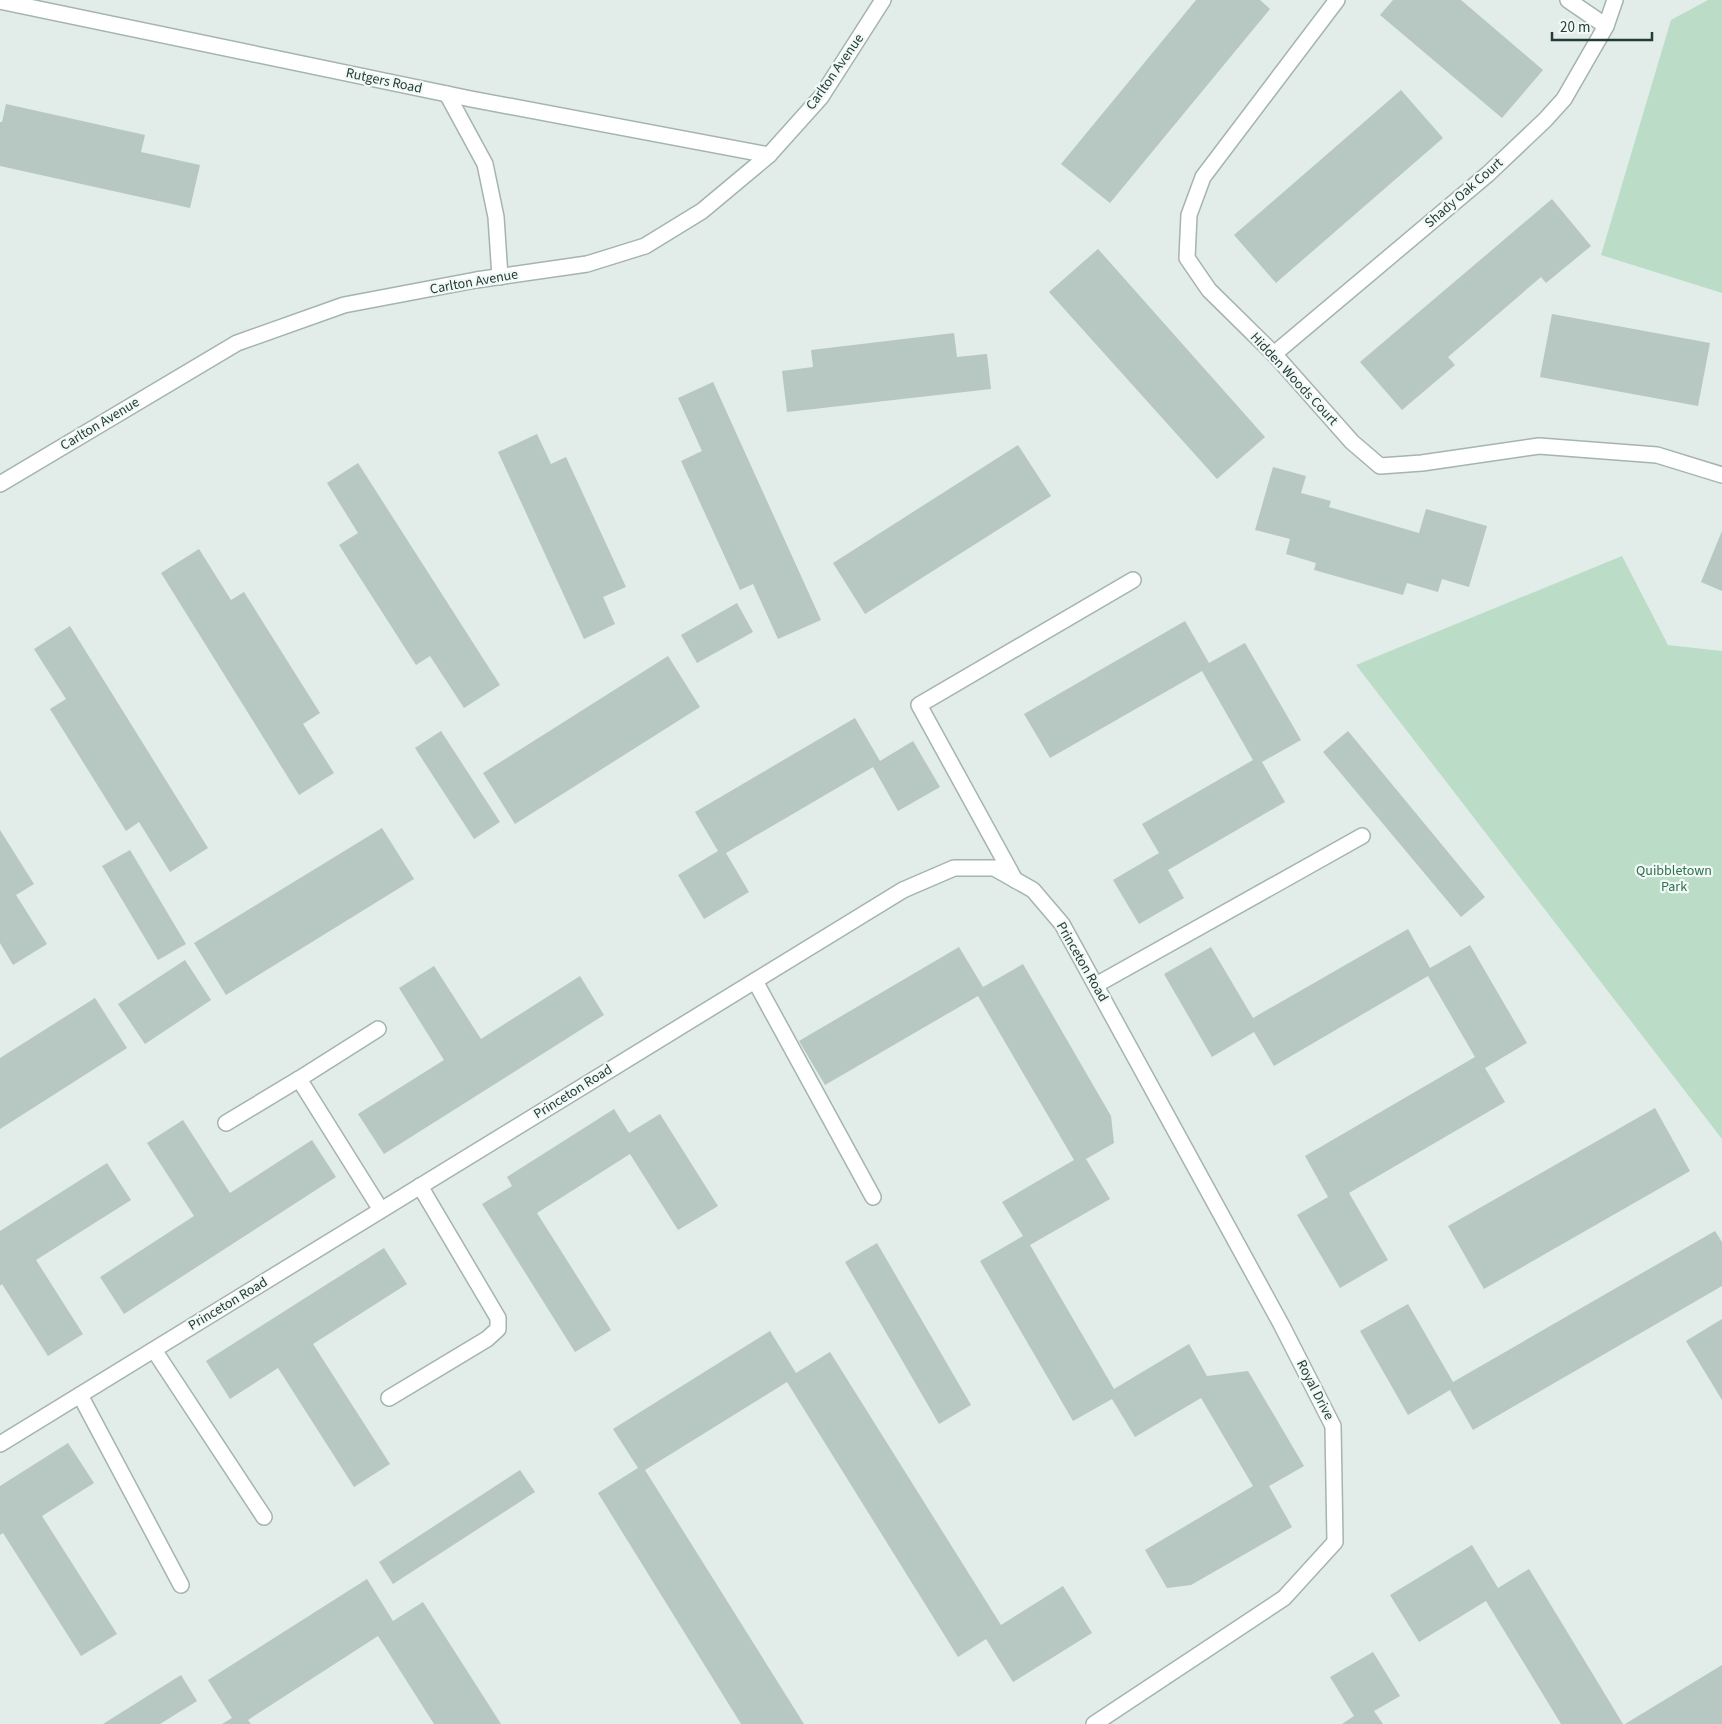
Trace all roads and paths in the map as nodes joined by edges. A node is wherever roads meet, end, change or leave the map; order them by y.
1 (883, 0) edge
2 (1337, 0) edge
3 (1568, 0) edge
4 (1615, 0) edge
5 (0, 1) edge
6 (1606, 26) junction
7 (447, 94) junction
8 (769, 155) junction
9 (500, 277) junction
10 (1274, 354) junction
11 (1722, 475) edge
12 (0, 484) edge
13 (1133, 580) dead end
14 (1362, 836) dead end
15 (1016, 880) junction
16 (755, 981) junction
17 (1096, 985) junction
18 (1111, 1011) joint
19 (378, 1029) dead end
20 (299, 1079) junction
21 (226, 1123) dead end
22 (420, 1186) junction
23 (874, 1197) dead end
24 (381, 1210) junction
25 (154, 1350) junction
26 (80, 1395) junction
27 (389, 1398) dead end
28 (0, 1444) edge
29 (264, 1517) dead end
30 (180, 1585) dead end
31 (1094, 1724) edge

1 - 8 street, Carlton Avenue
2 - 10 street, Hidden Woods Court
3 - 6 street
4 - 6 street, Shady Oak Court
5 - 7 street, Rutgers Road
6 - 10 street, Shady Oak Court
7 - 8 street, Rutgers Road
7 - 9 street
8 - 9 street, Carlton Avenue
9 - 12 street, Carlton Avenue
10 - 11 street, Hidden Woods Court
13 - 15 street
14 - 17 street
15 - 16 street, Princeton Road
15 - 17 street, Princeton Road
16 - 22 street, Princeton Road
16 - 23 street
17 - 18 street, Princeton Road
18 - 31 street, Royal Drive
19 - 20 street
20 - 21 street
20 - 24 street
22 - 24 street, Princeton Road
22 - 27 street
24 - 25 street, Princeton Road
25 - 26 street, Princeton Road
25 - 29 street
26 - 28 street, Princeton Road
26 - 30 street

